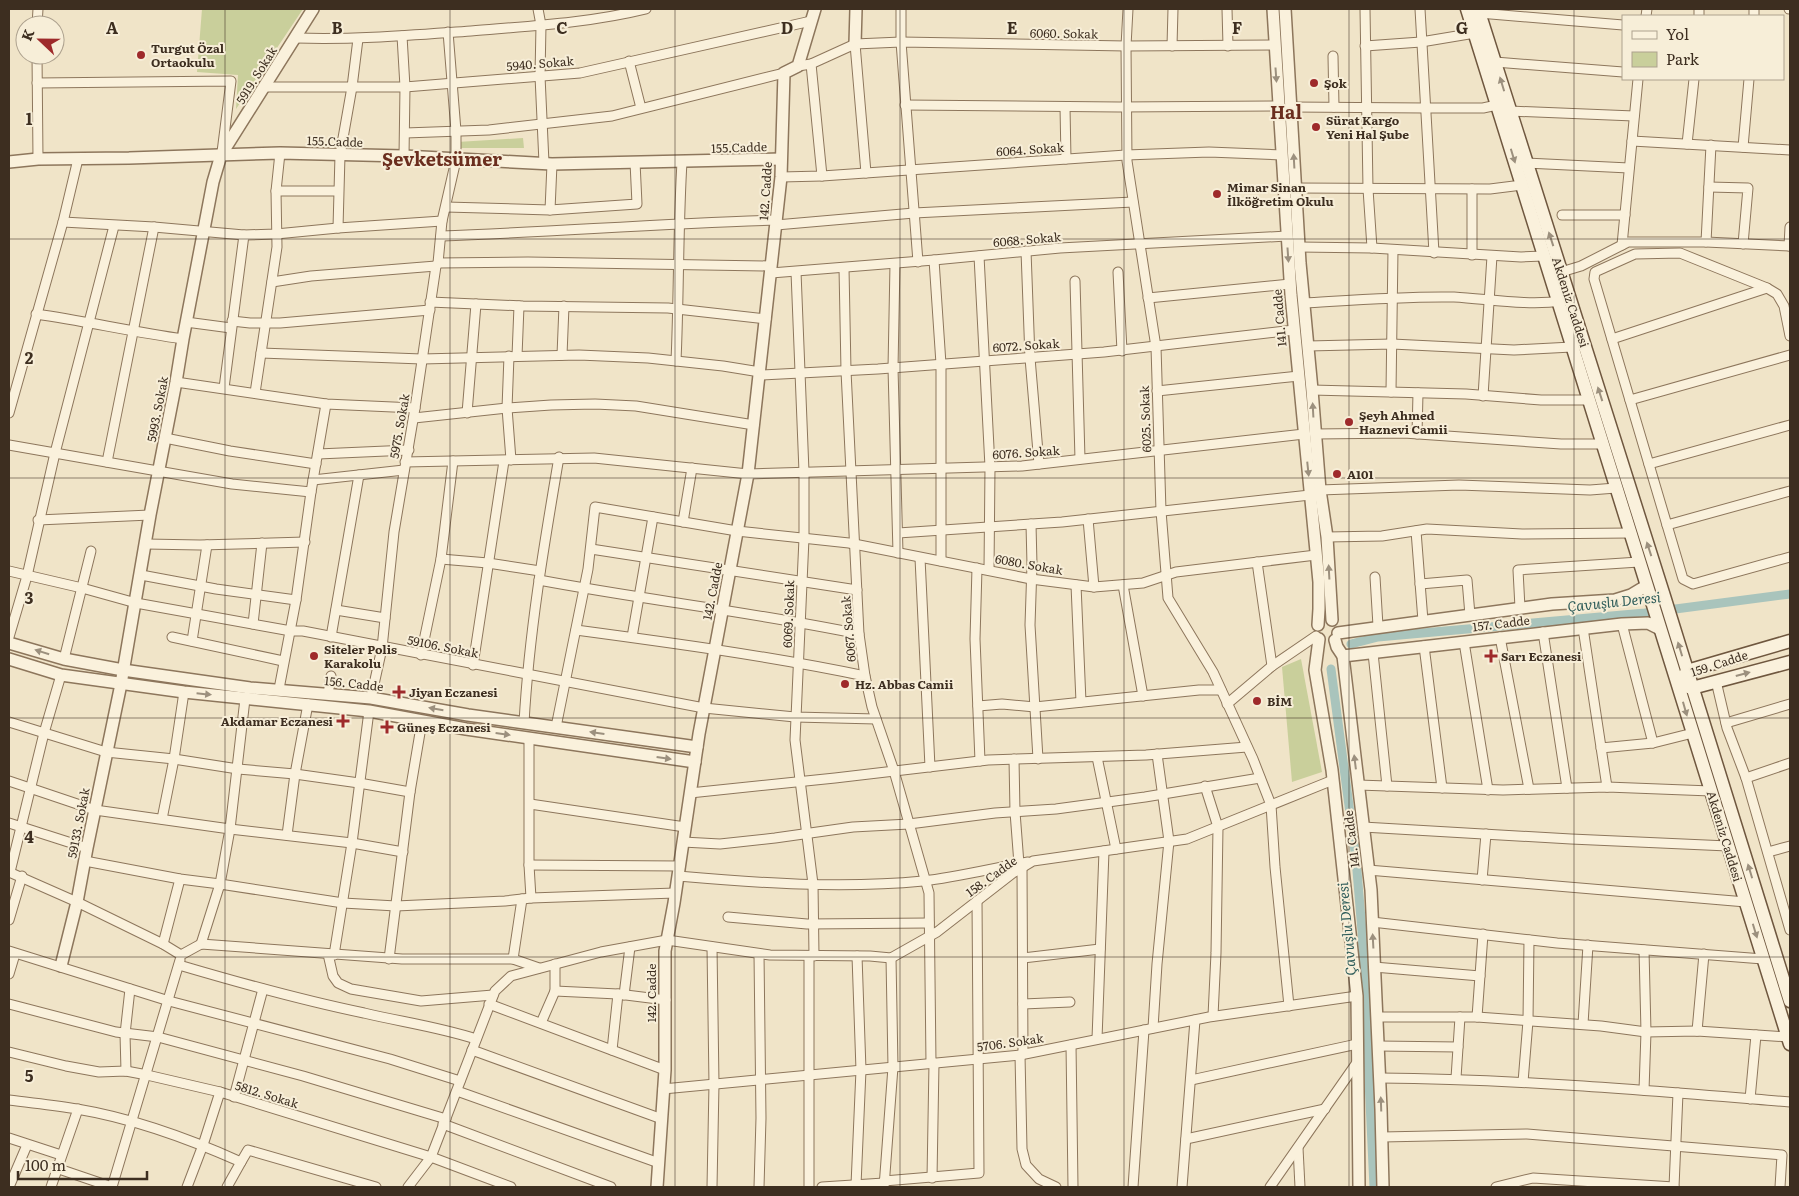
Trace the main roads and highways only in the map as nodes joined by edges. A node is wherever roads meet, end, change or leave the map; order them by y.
1 (1475, 10) edge
2 (1564, 301) junction
3 (1790, 641) edge
4 (1790, 662) edge
5 (1687, 671) junction
6 (1679, 686) junction
7 (1692, 688) junction
8 (1790, 1001) edge
9 (1789, 1040) edge

2 -> 1 main road, Akdeniz Caddesi
1 -> 2 main road, Akdeniz Caddesi
5 -> 2 main road, Akdeniz Caddesi
2 - 6 main road, Akdeniz Caddesi
3 - 5 main road, 159. Cadde
7 -> 4 main road, 159. Cadde
5 - 6 main road, 159. Cadde
5 - 7 main road, Akdeniz Caddesi
6 - 7 main road, 159. Cadde
6 -> 9 main road, Akdeniz Caddesi
8 -> 7 main road, Akdeniz Caddesi

